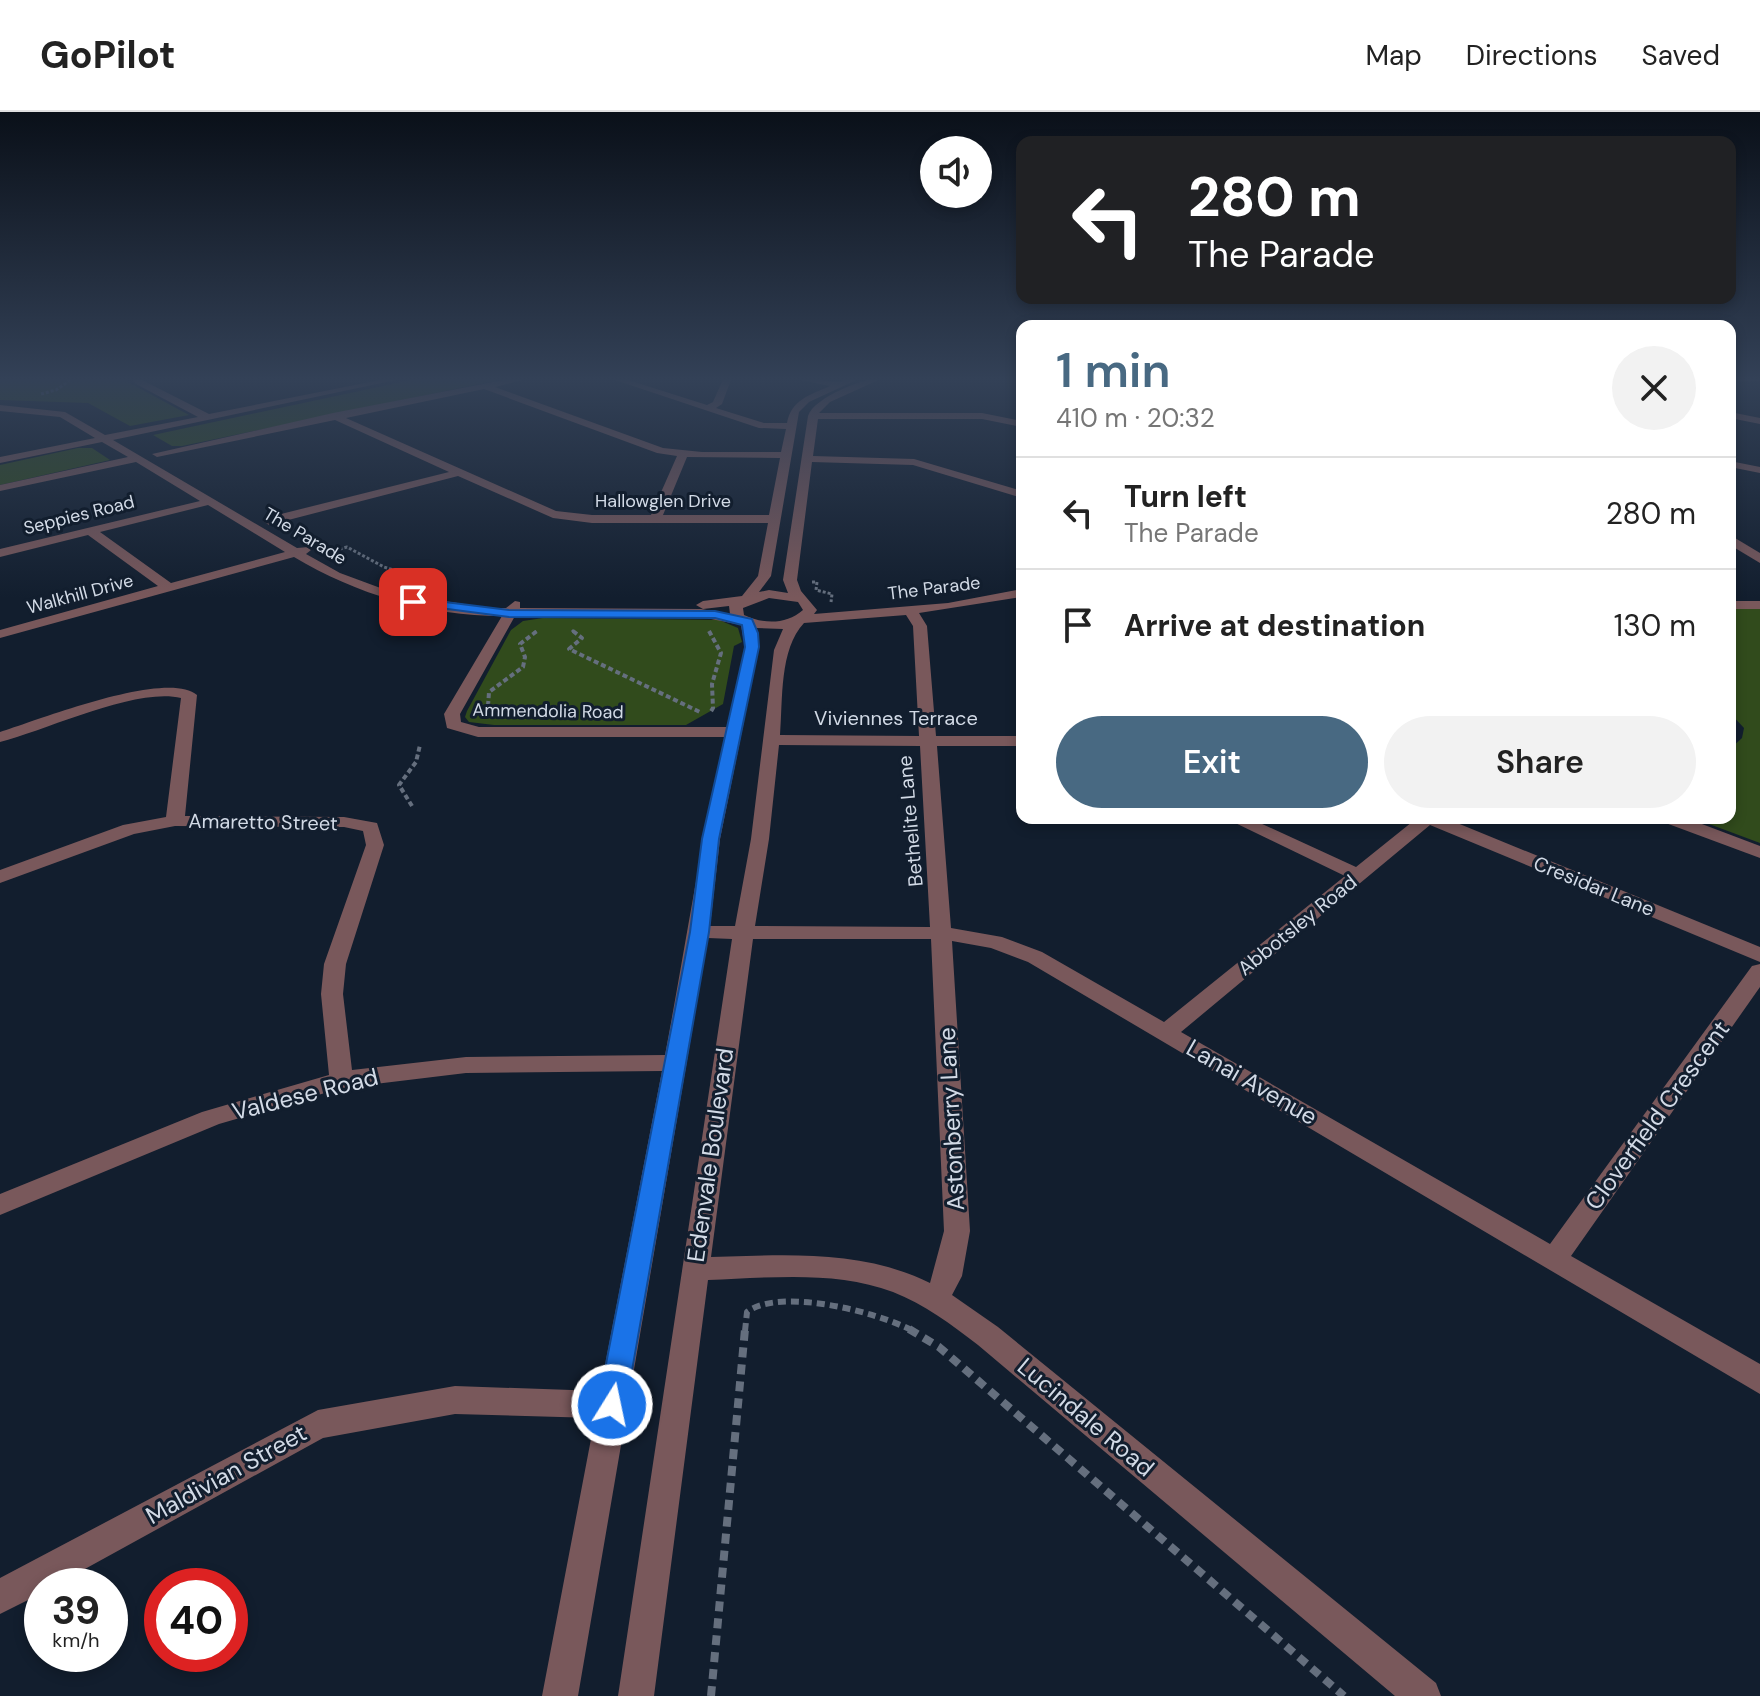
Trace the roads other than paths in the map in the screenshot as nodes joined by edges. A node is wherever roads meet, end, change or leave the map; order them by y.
1 (43, 451) edge
2 (128, 451) edge
3 (152, 451) edge
4 (171, 451) edge
5 (409, 451) edge
6 (667, 451) edge
7 (787, 451) edge
8 (808, 451) edge
9 (157, 454) junction
10 (683, 454) junction
11 (786, 455) junction
12 (140, 458) junction
13 (807, 459) junction
14 (0, 460) edge
15 (1736, 465) edge
16 (178, 467) dead end
17 (1760, 470) edge
18 (457, 473) junction
19 (0, 488) edge
20 (1016, 493) edge
21 (215, 496) junction
22 (229, 497) dead end
23 (256, 513) dead end
24 (774, 519) junction
25 (655, 520) junction
26 (269, 521) junction
27 (90, 531) junction
28 (1736, 534) edge
29 (1736, 543) edge
30 (1760, 547) edge
31 (313, 548) junction
32 (297, 552) junction
33 (0, 553) edge
34 (1760, 559) edge
35 (1016, 584) edge
36 (169, 588) junction
37 (1016, 594) edge
38 (744, 600) junction
39 (804, 600) junction
40 (1736, 605) edge
41 (1760, 605) edge
42 (512, 609) junction
43 (911, 611) junction
44 (800, 620) junction
45 (746, 622) junction
46 (0, 634) edge
47 (734, 732) junction
48 (0, 737) edge
49 (769, 740) junction
50 (926, 741) junction
51 (1016, 741) edge
52 (175, 821) junction
53 (1247, 824) edge
54 (1421, 824) edge
55 (1443, 824) edge
56 (1685, 824) edge
57 (1760, 852) edge
58 (1359, 875) junction
59 (0, 877) edge
60 (699, 932) junction
61 (742, 932) junction
62 (941, 933) junction
63 (1760, 955) edge
64 (1760, 971) edge
65 (1166, 1032) junction
66 (675, 1063) junction
67 (341, 1080) junction
68 (0, 1205) edge
69 (1554, 1259) junction
70 (694, 1269) junction
71 (935, 1300) junction
72 (1760, 1380) edge
73 (612, 1405) junction
74 (0, 1597) edge
75 (560, 1696) edge
76 (636, 1696) edge
77 (1423, 1696) edge

1 - 14 street
2 - 12 street, The Parade
3 - 9 street
4 - 9 street
5 - 18 street, Hallowglen Drive
6 - 10 street
7 - 11 street
8 - 13 street
9 - 16 street
10 - 11 street
10 - 25 street
11 - 24 street
12 - 19 street
12 - 21 street, The Parade
13 - 20 street
13 - 39 street
15 - 17 street
18 - 25 street, Hallowglen Drive
18 - 26 street
21 - 22 street, The Parade
21 - 27 street, Seppies Road
21 - 32 street, The Parade
23 - 26 street, The Parade
24 - 25 street, Hallowglen Drive
24 - 38 street
26 - 31 street, The Parade
27 - 33 street, Seppies Road
27 - 36 street, Walkhill Drive
28 - 30 street
29 - 34 street
31 - 32 street, Walkhill Drive
31 - 42 street, The Parade
32 - 36 street, Walkhill Drive
32 - 42 street, The Parade
35 - 39 street, The Parade
36 - 46 street, Walkhill Drive
37 - 43 street, The Parade
38 - 39 street, The Parade
38 - 42 street, The Parade
38 - 45 street
39 - 44 street, Edenvale Boulevard
40 - 41 street
42 - 45 street, The Parade
42 - 47 street, Ammendolia Road
43 - 44 street, The Parade
43 - 50 street, Bethelite Lane
44 - 45 street, The Parade
44 - 49 street, Edenvale Boulevard
45 - 47 street
47 - 60 street
48 - 52 street
49 - 50 street, Viviennes Terrace
49 - 61 street, Edenvale Boulevard
50 - 51 street, Viviennes Terrace
50 - 62 street, Bethelite Lane
52 - 59 street, Amaretto Street
52 - 67 street, Amaretto Street
53 - 58 street
54 - 58 street, Abbotsley Road
55 - 63 street, Cresidar Lane
56 - 57 street
58 - 65 street, Abbotsley Road
60 - 61 street, Lanai Avenue
60 - 66 street
61 - 62 street, Lanai Avenue
61 - 70 street, Edenvale Boulevard
62 - 65 street, Lanai Avenue
62 - 71 street, Astonberry Lane
64 - 69 street, Cloverfield Crescent
65 - 69 street, Lanai Avenue
66 - 67 street, Valdese Road
66 - 73 street
67 - 68 street, Valdese Road
69 - 72 street, Lanai Avenue
70 - 71 street, Lucindale Road
70 - 76 street, Edenvale Boulevard
71 - 77 street, Lucindale Road
73 - 74 street, Maldivian Street
73 - 75 street

